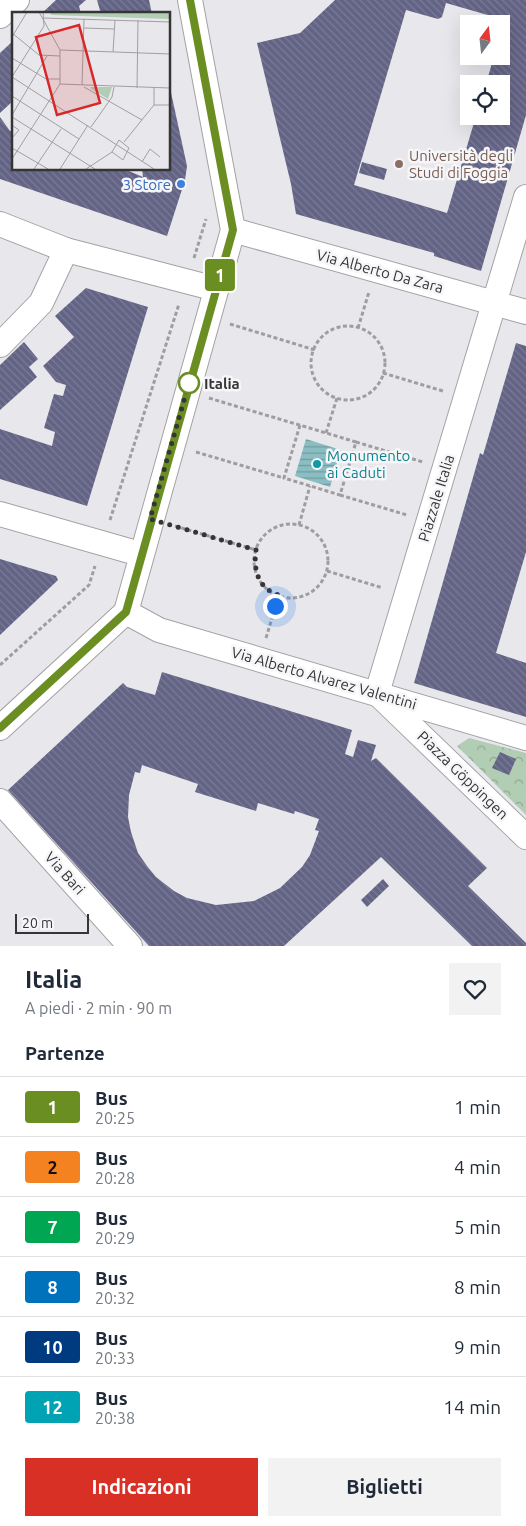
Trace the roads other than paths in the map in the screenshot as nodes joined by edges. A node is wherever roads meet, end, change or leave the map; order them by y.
1 (17, 0) edge
2 (190, 0) edge
3 (0, 16) edge
4 (526, 197) edge
5 (0, 224) edge
6 (233, 230) junction
7 (66, 250) junction
8 (216, 289) junction
9 (495, 302) junction
10 (526, 312) edge
11 (0, 345) edge
12 (0, 514) edge
13 (140, 554) junction
14 (126, 612) junction
15 (377, 693) junction
16 (0, 728) edge
17 (526, 738) edge
18 (0, 801) edge
19 (526, 837) edge
20 (130, 946) edge

1 - 3 street
2 - 6 street
4 - 9 street, Piazzale Italia
5 - 7 street
6 - 8 street
6 - 9 street, Via Alberto Da Zara
7 - 8 street
7 - 11 street
8 - 13 street
9 - 10 street, Via Alberto Da Zara
9 - 15 street, Piazzale Italia
12 - 13 street
13 - 14 street
14 - 15 street, Via Alberto Alvarez Valentini
14 - 16 street
15 - 17 street, Via Alberto Alvarez Valentini
15 - 19 street, Piazza Göppingen
18 - 20 street, Via Bari

